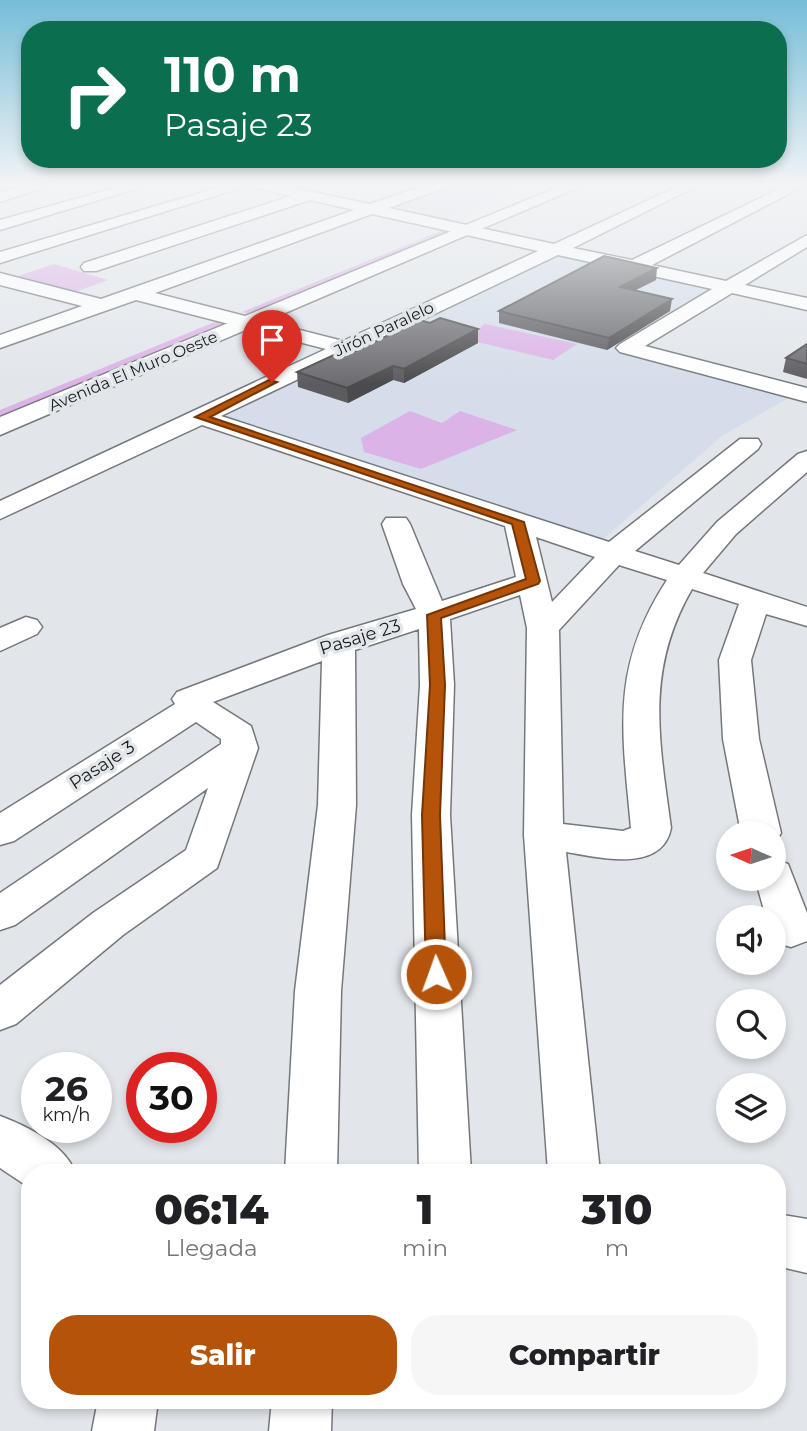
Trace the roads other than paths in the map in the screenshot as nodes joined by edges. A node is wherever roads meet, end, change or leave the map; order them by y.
1 (21, 252) edge
2 (40, 252) edge
3 (135, 252) edge
4 (252, 252) edge
5 (388, 252) edge
6 (400, 252) edge
7 (547, 252) edge
8 (572, 252) edge
9 (663, 252) edge
10 (787, 252) edge
11 (0, 258) edge
12 (92, 266) junction
13 (635, 266) junction
14 (0, 279) edge
15 (727, 287) junction
16 (30, 288) junction
17 (144, 290) junction
18 (0, 297) edge
19 (807, 304) edge
20 (101, 305) junction
21 (218, 316) junction
22 (251, 321) junction
23 (0, 342) edge
24 (344, 348) junction
25 (807, 395) edge
26 (0, 406) edge
27 (201, 417) junction
28 (0, 427) edge
29 (749, 444) dead end
30 (807, 459) edge
31 (0, 511) edge
32 (396, 524) dead end
33 (526, 553) junction
34 (607, 560) junction
35 (682, 576) junction
36 (756, 600) junction
37 (434, 615) junction
38 (807, 617) edge
39 (542, 628) junction
40 (339, 642) junction
41 (192, 702) junction
42 (240, 748) junction
43 (758, 821) edge
44 (0, 831) edge
45 (544, 835) junction
46 (779, 891) edge
47 (0, 914) edge
48 (791, 931) dead end
49 (0, 1011) edge
50 (0, 1139) edge
51 (37, 1164) edge
52 (311, 1164) edge
53 (445, 1164) edge
54 (573, 1164) edge
55 (786, 1242) edge
56 (807, 1246) edge
57 (127, 1409) edge
58 (301, 1409) edge
59 (123, 1431) edge
60 (300, 1431) edge

1 - 11 street
2 - 12 street
3 - 12 street
4 - 17 street
5 - 21 main road, Avenida El Muro Oeste
6 - 22 main road, Avenida El Muro Oeste
7 - 24 street, Jirón Paralelo
8 - 13 street
9 - 13 street
10 - 15 street
12 - 17 street
13 - 15 street
14 - 16 street
15 - 19 street
15 - 25 street
16 - 18 street
16 - 20 street
17 - 20 street
17 - 21 street
20 - 23 street
21 - 22 street
21 - 26 main road, Avenida El Muro Oeste
22 - 24 street
22 - 28 main road, Avenida El Muro Oeste
24 - 27 street, Jirón Paralelo
27 - 31 street, Jirón Paralelo
27 - 33 street
29 - 34 street
30 - 35 street
32 - 37 street
33 - 34 street
33 - 37 street, Pasaje 23
33 - 39 street
34 - 35 street
34 - 39 street
35 - 36 street
35 - 45 street
36 - 38 street
36 - 43 street
37 - 40 street, Pasaje 23
37 - 53 street
39 - 45 street
40 - 41 street, Pasaje 23
40 - 52 street
41 - 42 street
41 - 44 street, Pasaje 3
42 - 47 street
42 - 49 street
45 - 54 street
46 - 48 street
50 - 51 street
55 - 56 street
57 - 59 street
58 - 60 street

